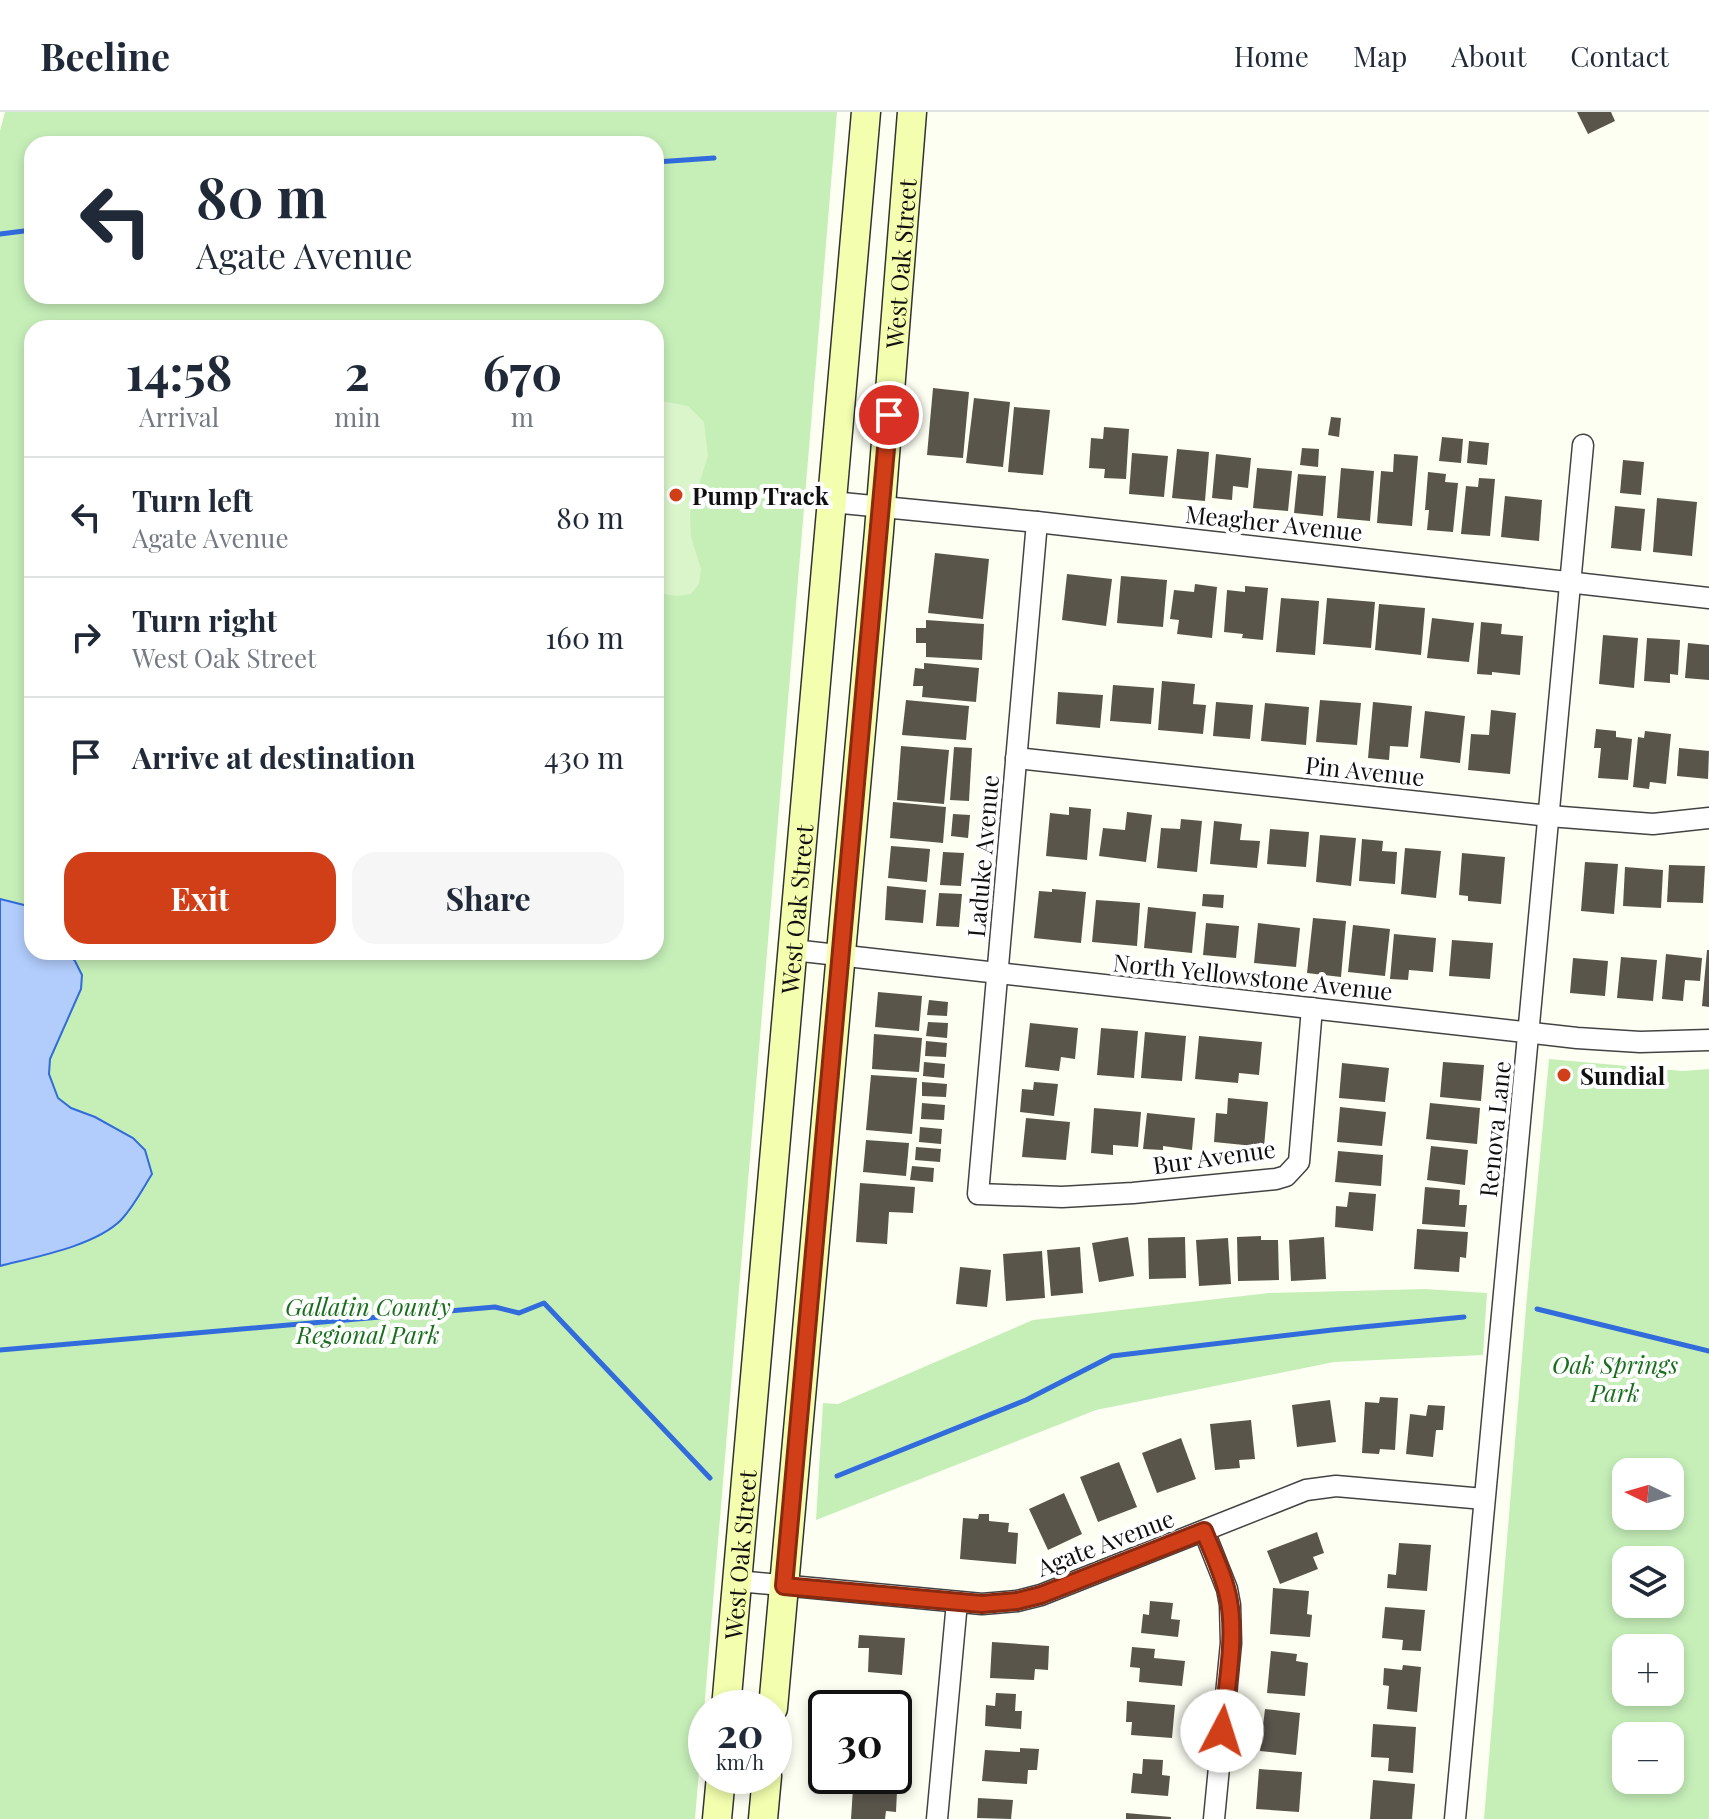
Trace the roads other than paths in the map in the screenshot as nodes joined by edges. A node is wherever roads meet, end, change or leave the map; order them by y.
1 (866, 112) edge
2 (912, 112) edge
3 (1583, 445) dead end
4 (832, 502) junction
5 (882, 506) junction
6 (1037, 522) junction
7 (1570, 582) junction
8 (1709, 598) edge
9 (1016, 758) junction
10 (1549, 816) junction
11 (1709, 818) edge
12 (793, 950) junction
13 (840, 956) junction
14 (997, 973) junction
15 (1312, 1008) junction
16 (1529, 1033) junction
17 (1709, 1040) edge
18 (978, 1194) joint
19 (1484, 1499) junction
20 (1204, 1531) junction
21 (738, 1581) junction
22 (784, 1586) junction
23 (957, 1602) junction
24 (728, 1690) edge
25 (775, 1690) edge
26 (719, 1794) edge
27 (765, 1794) edge
28 (717, 1819) edge
29 (763, 1819) edge
30 (937, 1819) edge
31 (1214, 1819) edge
32 (1455, 1819) edge

1 - 4 main road, West Oak Street
2 - 5 main road, West Oak Street
3 - 7 street, Renova Lane
4 - 5 street, Meagher Avenue
4 - 12 main road, West Oak Street
5 - 6 street, Meagher Avenue
5 - 13 main road, West Oak Street
6 - 7 street, Meagher Avenue
6 - 9 street, Laduke Avenue
7 - 8 street, Meagher Avenue
7 - 10 street, Renova Lane
9 - 10 street, Pin Avenue
9 - 14 street, Laduke Avenue
10 - 11 street, Pin Avenue
10 - 16 street, Renova Lane
12 - 13 street, North Yellowstone Avenue
12 - 21 main road, West Oak Street
13 - 14 street, North Yellowstone Avenue
13 - 22 main road, West Oak Street
14 - 15 street, North Yellowstone Avenue
14 - 18 street, Laduke Avenue
15 - 16 street, North Yellowstone Avenue
15 - 18 street, Bur Avenue
16 - 17 street, North Yellowstone Avenue
16 - 19 street, Renova Lane
19 - 20 street, Agate Avenue
19 - 32 street, Renova Lane
20 - 23 street, Agate Avenue
20 - 31 street
21 - 22 street, Agate Avenue
21 - 24 main road, West Oak Street
22 - 23 street, Agate Avenue
22 - 25 main road, West Oak Street
23 - 30 street
26 - 28 main road
27 - 29 main road

